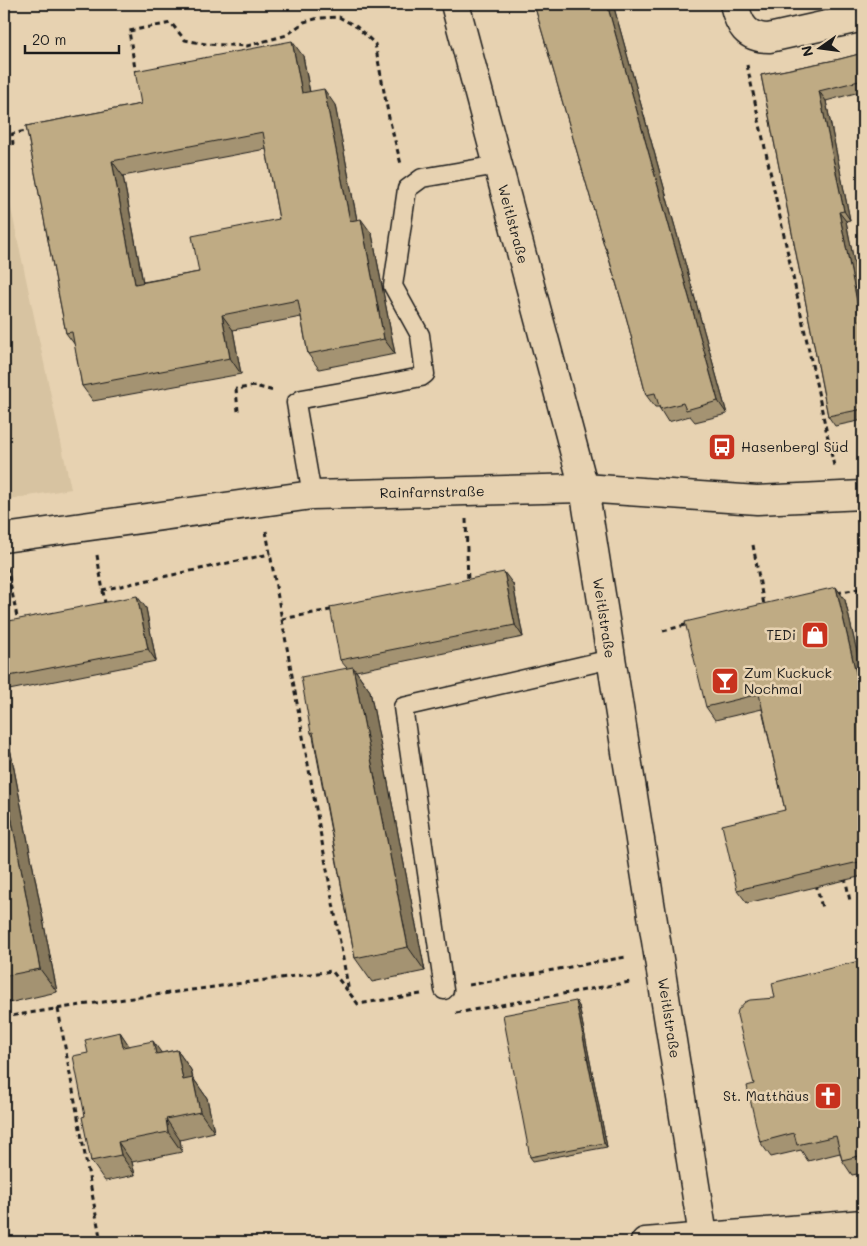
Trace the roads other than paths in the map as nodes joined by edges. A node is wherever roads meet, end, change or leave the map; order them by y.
1 (455, 4) edge
2 (734, 4) edge
3 (863, 17) edge
4 (498, 165) junction
5 (584, 488) junction
6 (312, 495) junction
7 (852, 496) edge
8 (5, 550) edge
9 (611, 659) junction
10 (444, 990) road end
11 (863, 1224) edge
12 (704, 1239) edge
13 (646, 1242) edge

1 - 4 street, Weitlstraße
2 - 3 street
4 - 5 street, Weitlstraße
4 - 6 lane
5 - 6 street, Rainfarnstraße
5 - 7 street, Rainfarnstraße
5 - 9 street, Weitlstraße
6 - 8 street, Rainfarnstraße
9 - 10 lane
9 - 12 street, Weitlstraße
11 - 12 street
12 - 13 street

